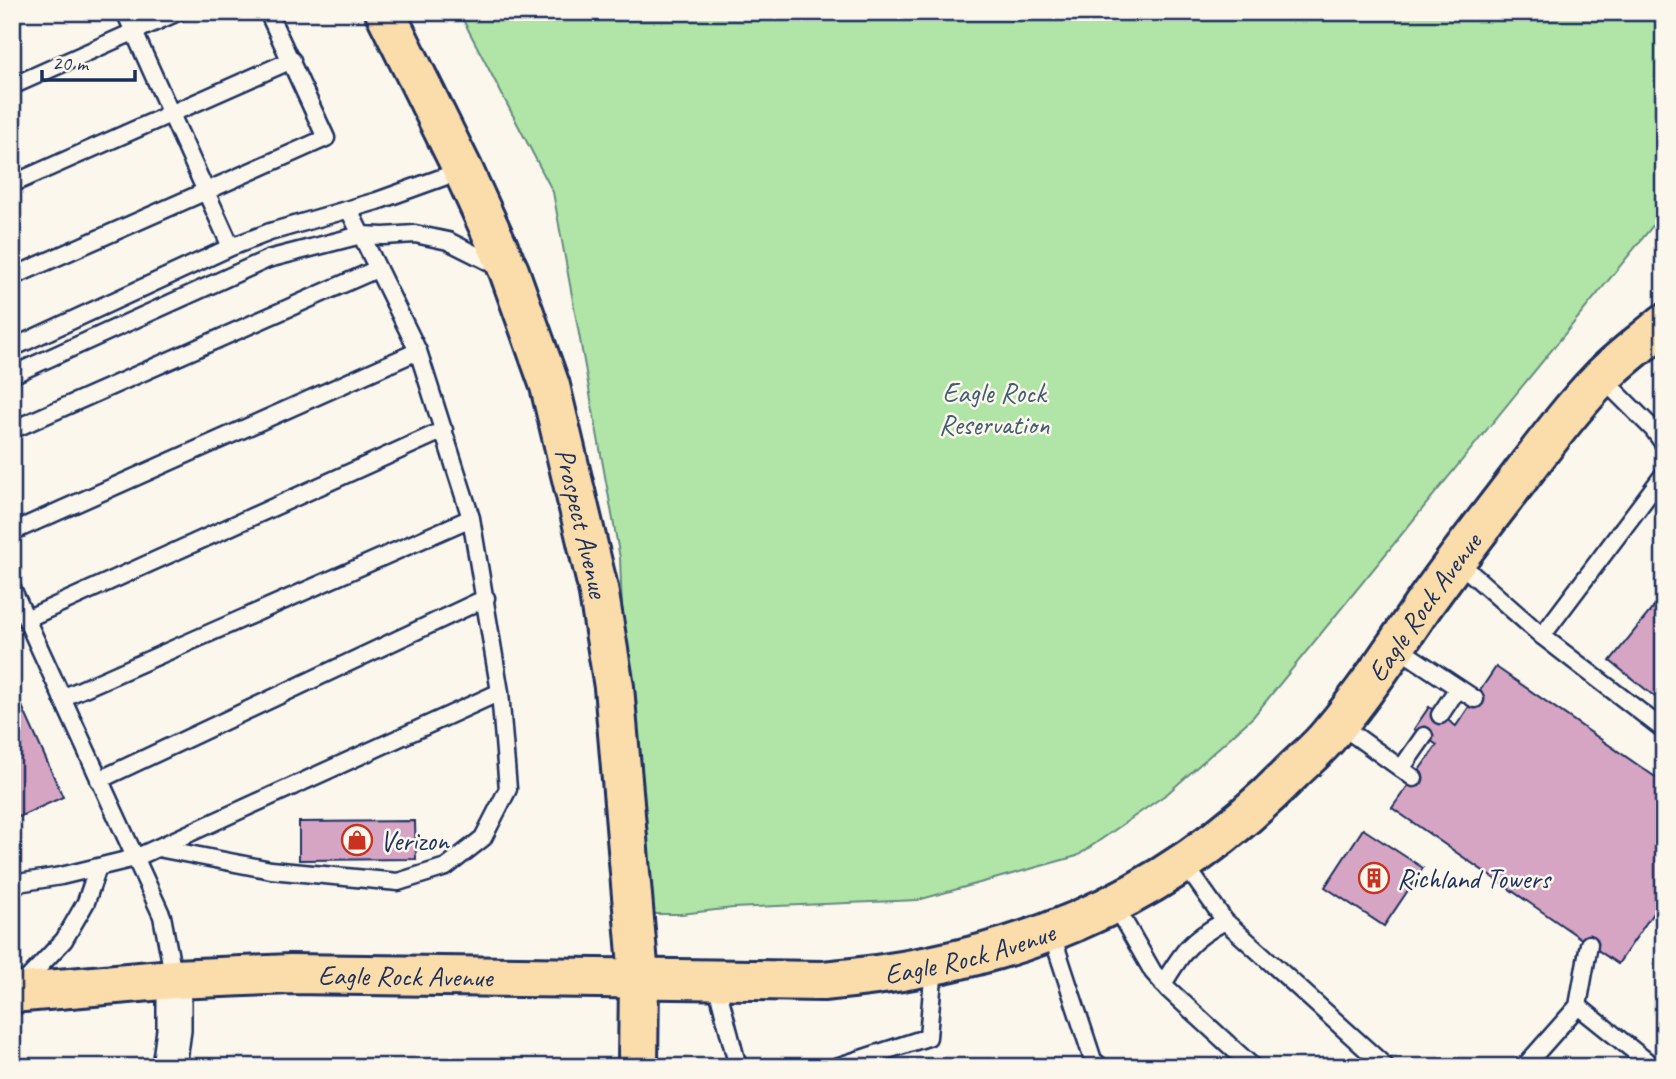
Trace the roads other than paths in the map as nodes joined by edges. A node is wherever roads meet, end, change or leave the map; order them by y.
1 (125, 12) edge
2 (178, 12) edge
3 (268, 12) edge
4 (385, 12) edge
5 (134, 32) junction
6 (292, 60) junction
7 (12, 86) edge
8 (170, 112) junction
9 (463, 170) junction
10 (12, 184) edge
11 (206, 191) junction
12 (349, 210) junction
13 (361, 235) junction
14 (231, 247) junction
15 (377, 269) junction
16 (509, 271) junction
17 (12, 277) edge
18 (1664, 324) edge
19 (12, 348) edge
20 (418, 351) junction
21 (12, 375) edge
22 (1601, 377) junction
23 (12, 429) edge
24 (444, 430) junction
25 (1664, 444) edge
26 (1664, 474) edge
27 (471, 518) junction
28 (12, 532) edge
29 (1456, 560) junction
30 (12, 588) edge
31 (486, 598) junction
32 (26, 619) junction
33 (1542, 636) junction
34 (1395, 646) junction
35 (1458, 688) junction
36 (500, 692) junction
37 (62, 698) junction
38 (1475, 699) dead end
39 (1440, 715) dead end
40 (1338, 724) junction
41 (1664, 730) edge
42 (1424, 736) dead end
43 (99, 780) junction
44 (158, 848) junction
45 (135, 858) junction
46 (1184, 863) junction
47 (98, 867) junction
48 (12, 884) edge
49 (1114, 904) junction
50 (1225, 921) junction
51 (1051, 932) junction
52 (1589, 944) dead end
53 (934, 966) junction
54 (639, 977) junction
55 (174, 979) junction
56 (715, 979) junction
57 (1163, 984) junction
58 (13, 993) edge
59 (1578, 1006) junction
60 (1096, 1065) edge
61 (1653, 1065) edge
62 (169, 1067) edge
63 (638, 1067) edge
64 (738, 1067) edge
65 (836, 1067) edge
66 (1253, 1067) edge
67 (1386, 1067) edge
68 (1524, 1067) edge

1 - 5 lane
2 - 5 lane
3 - 6 lane
4 - 9 main road, Prospect Avenue
5 - 7 lane
5 - 8 lane
6 - 8 lane
6 - 11 lane
8 - 10 lane
8 - 11 lane
9 - 12 lane
9 - 16 main road, Prospect Avenue
11 - 14 lane
11 - 17 lane
12 - 13 lane
12 - 14 lane
13 - 15 lane
13 - 16 lane
13 - 21 lane
14 - 19 lane
15 - 20 lane
15 - 23 lane
16 - 54 main road, Prospect Avenue
18 - 22 main road, Eagle Rock Avenue
20 - 24 lane
20 - 28 lane
22 - 25 lane
22 - 29 main road, Eagle Rock Avenue
24 - 27 lane
24 - 32 lane
26 - 33 lane
27 - 31 lane
27 - 37 lane
29 - 33 lane
29 - 34 main road, Eagle Rock Avenue
30 - 32 lane
31 - 36 lane
31 - 43 lane
32 - 37 lane
33 - 41 lane
34 - 35 lane
34 - 40 main road, Eagle Rock Avenue
35 - 38 lane
35 - 39 lane
36 - 44 lane
36 - 44 lane
37 - 43 lane
40 - 42 lane
40 - 46 main road, Eagle Rock Avenue
43 - 45 lane
44 - 45 lane
45 - 47 lane
45 - 55 lane
46 - 49 main road, Eagle Rock Avenue
46 - 50 lane
47 - 48 lane
47 - 58 lane
49 - 51 main road, Eagle Rock Avenue
49 - 57 lane
50 - 57 lane
50 - 67 lane
51 - 53 main road, Eagle Rock Avenue
51 - 60 lane
52 - 59 lane
53 - 56 main road, Eagle Rock Avenue
53 - 65 lane
54 - 55 main road, Eagle Rock Avenue
54 - 56 main road, Eagle Rock Avenue
54 - 63 main road, Prospect Avenue
55 - 58 main road, Eagle Rock Avenue
55 - 62 street
56 - 64 lane
57 - 66 lane
59 - 61 lane
59 - 68 lane

